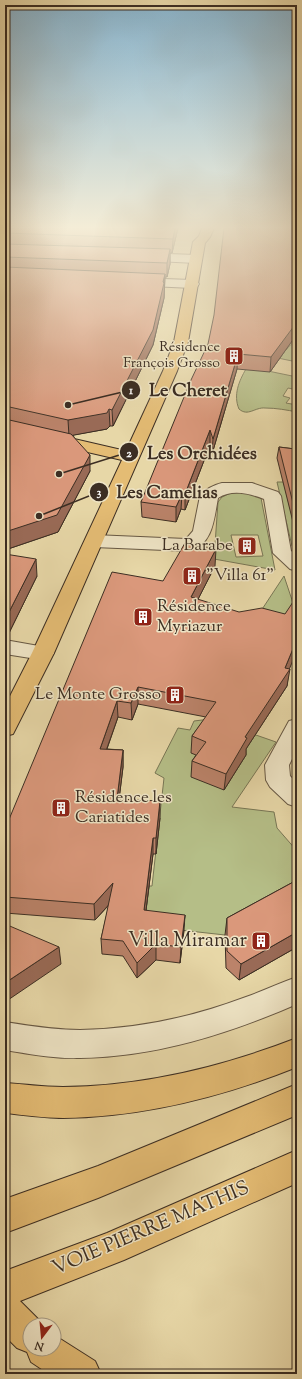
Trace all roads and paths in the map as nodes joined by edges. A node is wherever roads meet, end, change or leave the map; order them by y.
1 (190, 292) edge
2 (5, 428) edge
3 (131, 456) junction
4 (94, 541) junction
5 (297, 567) edge
6 (5, 647) edge
7 (43, 653) junction
8 (297, 727) edge
9 (5, 728) edge
10 (297, 797) edge
11 (297, 990) edge
12 (5, 1036) edge
13 (297, 1052) edge
14 (5, 1098) edge
15 (297, 1099) edge
16 (297, 1166) edge
17 (5, 1216) edge
18 (5, 1289) edge
19 (5, 1311) edge
20 (22, 1327) edge
21 (56, 1357) edge
22 (82, 1374) edge

1 - 3 main road
2 - 3 main road
3 - 4 main road
4 - 5 street
4 - 7 main road
6 - 7 street
7 - 9 main road
8 - 10 street
11 - 12 street
13 - 14 main road
15 - 17 main road
16 - 18 main road, VOIE PIERRE MATHIS
19 - 20 main road
21 - 22 main road

